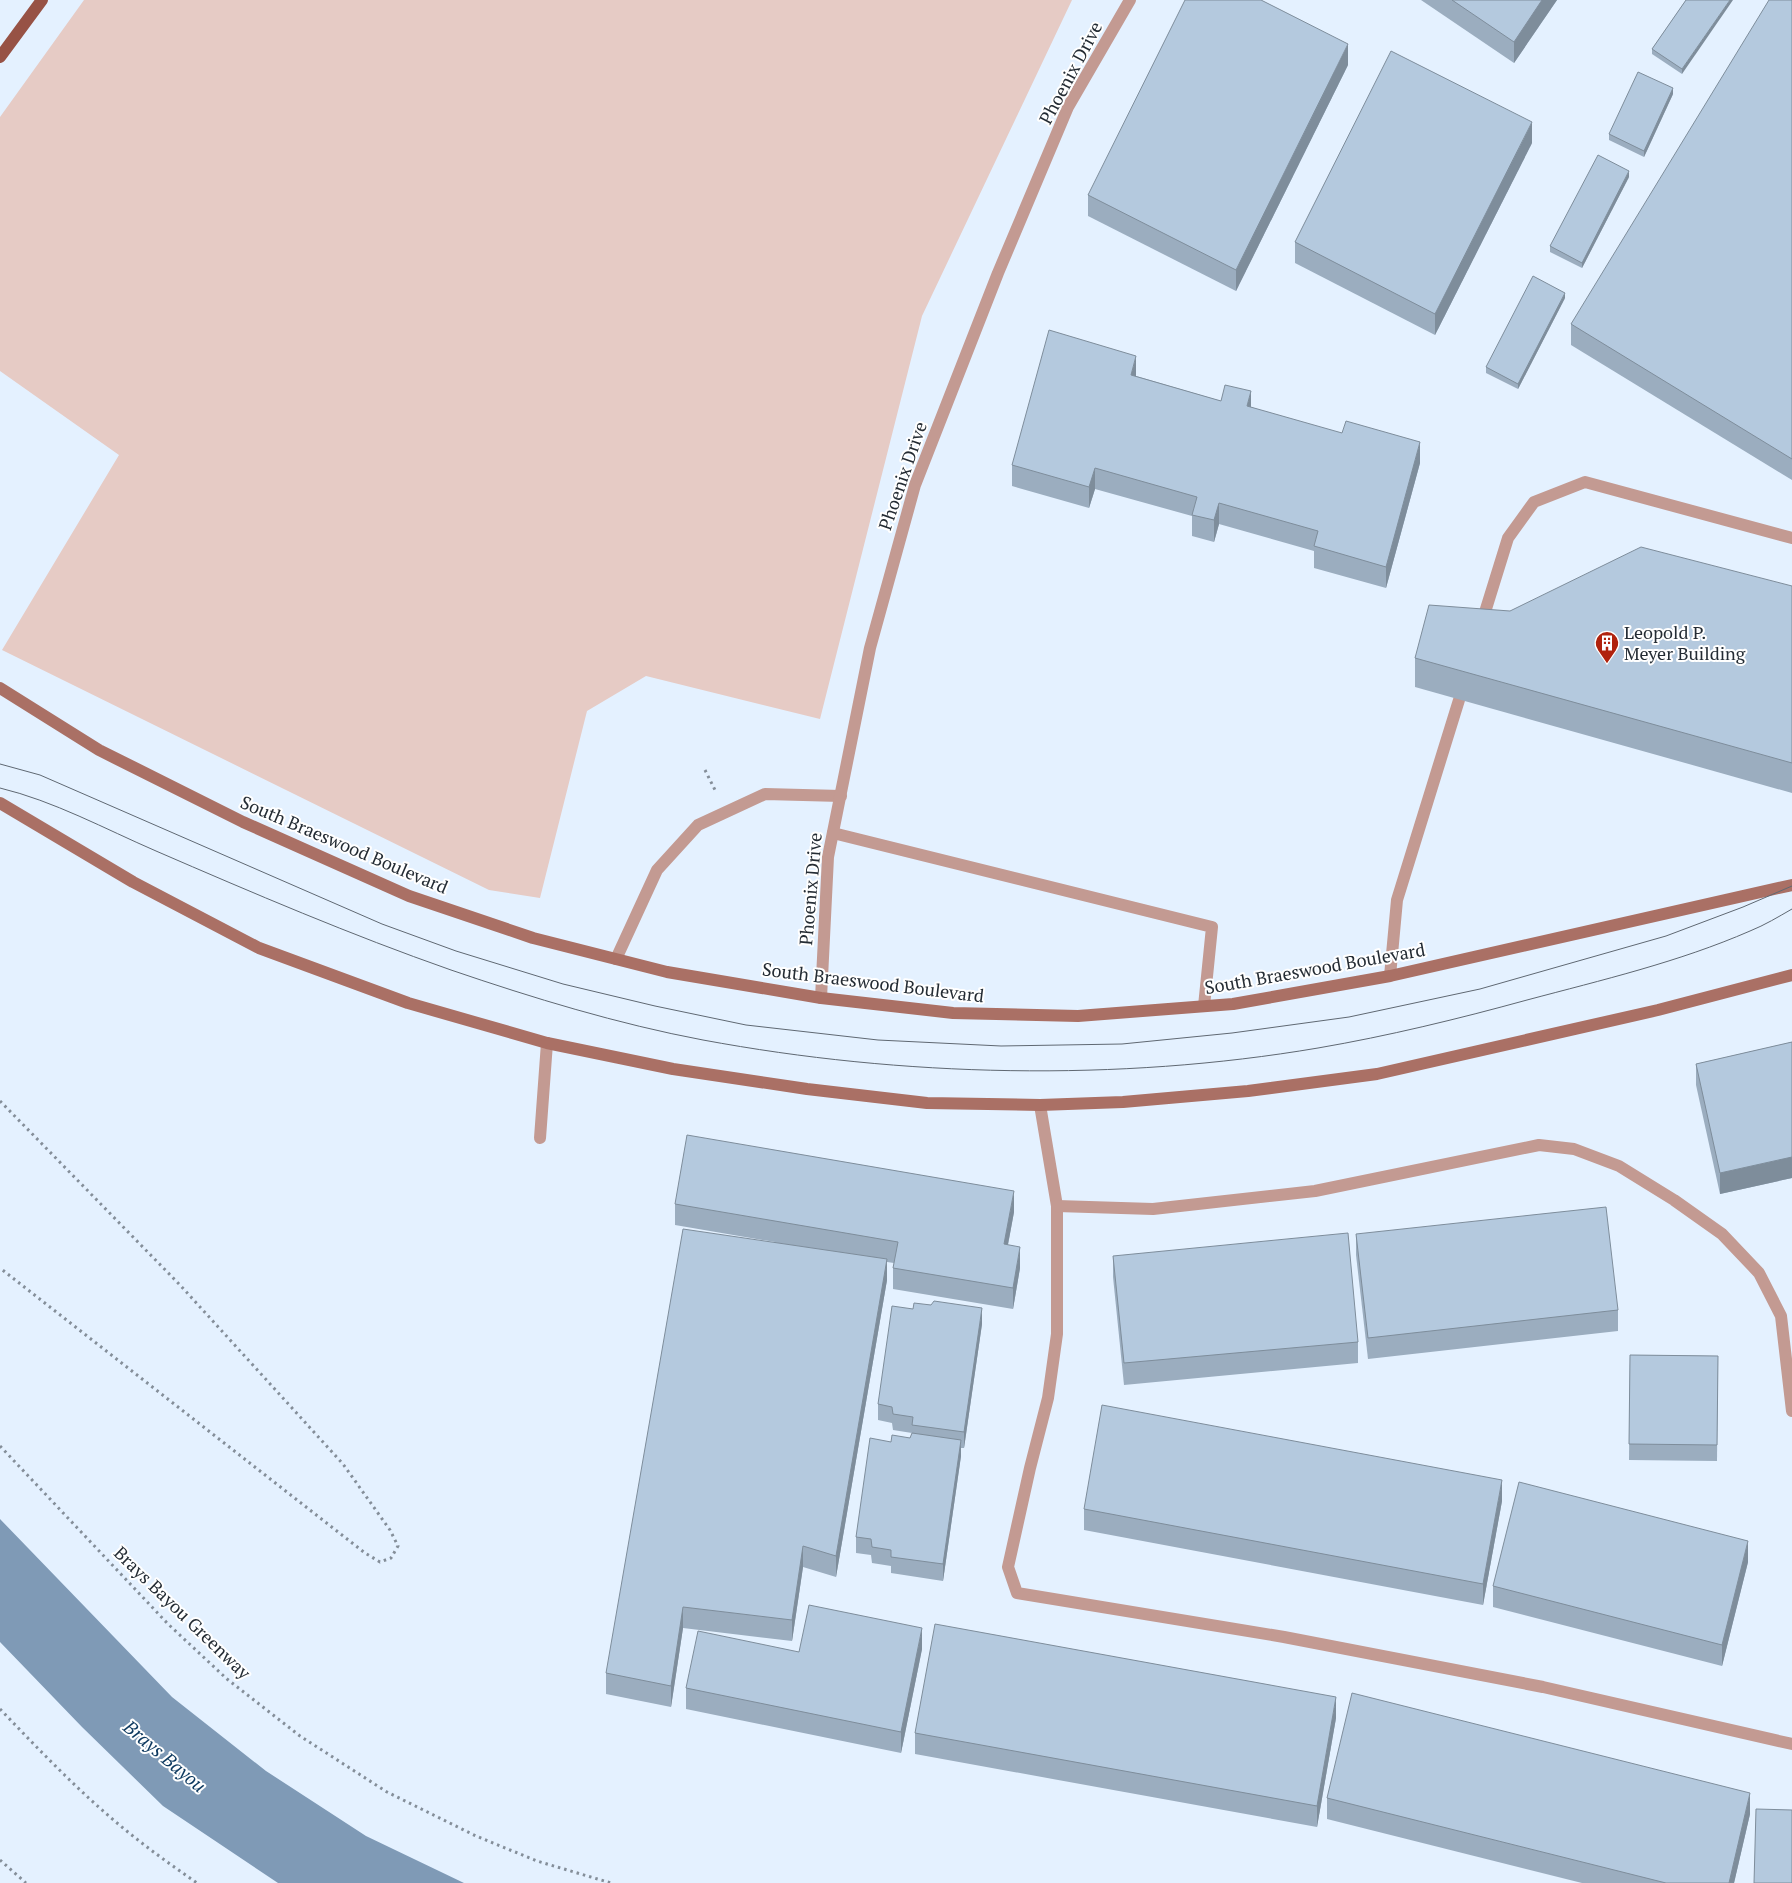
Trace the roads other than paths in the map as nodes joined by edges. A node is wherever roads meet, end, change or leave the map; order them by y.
1 (42, 0) edge
2 (1130, 0) edge
3 (0, 57) edge
4 (1792, 538) edge
5 (1477, 639) edge
6 (0, 688) edge
7 (1459, 700) edge
8 (841, 796) junction
9 (0, 803) edge
10 (833, 833) junction
11 (1792, 885) edge
12 (616, 959) junction
13 (1792, 975) edge
14 (1390, 976) junction
15 (821, 998) junction
16 (1204, 1006) junction
17 (547, 1043) junction
18 (1040, 1105) junction
19 (540, 1138) dead end
20 (1057, 1206) junction
21 (1792, 1411) edge
22 (1792, 1744) edge

1 - 3 main road
2 - 8 street, Phoenix Drive
4 - 5 street
6 - 12 main road, South Braeswood Boulevard
7 - 14 street
8 - 10 street, Phoenix Drive
8 - 12 street
9 - 17 main road
10 - 15 street, Phoenix Drive
10 - 16 street
11 - 14 main road, South Braeswood Boulevard
12 - 15 main road, South Braeswood Boulevard
13 - 18 main road
14 - 16 main road, South Braeswood Boulevard
15 - 16 main road, South Braeswood Boulevard
17 - 18 main road
17 - 19 street
18 - 20 street
20 - 21 street
20 - 22 street

